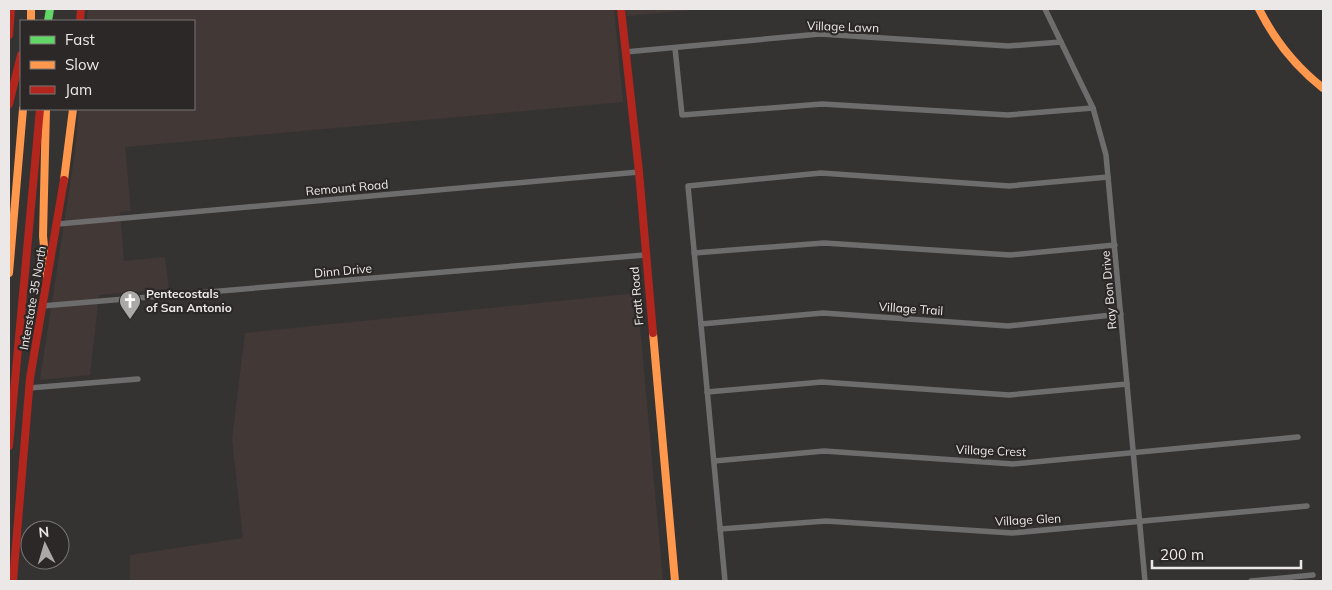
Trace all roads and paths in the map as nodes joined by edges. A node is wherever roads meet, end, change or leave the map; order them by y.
1 (11, 9) edge
2 (621, 9) edge
3 (1046, 9) edge
4 (1259, 9) edge
5 (9, 35) edge
6 (1061, 42) junction
7 (675, 48) junction
8 (625, 52) junction
9 (20, 60) edge
10 (1323, 88) edge
11 (9, 104) edge
12 (1094, 108) junction
13 (23, 110) edge
14 (40, 110) edge
15 (46, 110) edge
16 (72, 110) edge
17 (638, 172) junction
18 (1108, 177) junction
19 (58, 224) junction
20 (1115, 246) junction
21 (694, 253) junction
22 (645, 255) junction
23 (9, 273) edge
24 (47, 277) junction
25 (42, 306) junction
26 (1121, 314) junction
27 (701, 324) junction
28 (138, 378) dead end
29 (1127, 384) junction
30 (29, 388) junction
31 (707, 392) junction
32 (1298, 437) dead end
33 (9, 446) edge
34 (1134, 454) junction
35 (714, 461) junction
36 (1308, 506) dead end
37 (1140, 522) junction
38 (720, 529) junction
39 (1313, 575) dead end
40 (13, 581) edge
41 (675, 581) edge
42 (725, 581) edge
43 (1145, 581) edge
44 (1251, 581) edge

1 - 5 main road
2 - 8 main road, Fratt Road
3 - 6 street, Ray Bon Drive
4 - 10 main road
6 - 7 street, Village Lawn
6 - 12 street, Ray Bon Drive
7 - 8 street, Village Lawn
7 - 12 street
8 - 17 main road, Fratt Road
9 - 11 main road
12 - 18 street, Ray Bon Drive
13 - 23 main road
14 - 33 main road
15 - 24 main road
16 - 19 main road, Interstate 35 North
17 - 19 street, Remount Road
17 - 22 main road, Fratt Road
18 - 20 street, Ray Bon Drive
18 - 21 street
19 - 24 main road, Interstate 35 North
20 - 21 street
20 - 26 street, Ray Bon Drive
21 - 27 street
22 - 25 street, Dinn Drive
22 - 41 main road, Fratt Road
24 - 25 main road, Interstate 35 North
25 - 30 main road, Interstate 35 North
26 - 27 street, Village Trail
26 - 29 street, Ray Bon Drive
27 - 31 street
28 - 30 street
29 - 31 street
29 - 34 street, Ray Bon Drive
30 - 40 main road, Interstate 35 North
31 - 35 street
32 - 34 street, Village Crest
34 - 35 street, Village Crest
34 - 37 street, Ray Bon Drive
35 - 38 street
36 - 37 street, Village Glen
37 - 38 street, Village Glen
37 - 43 street, Ray Bon Drive
38 - 42 street
39 - 44 street

